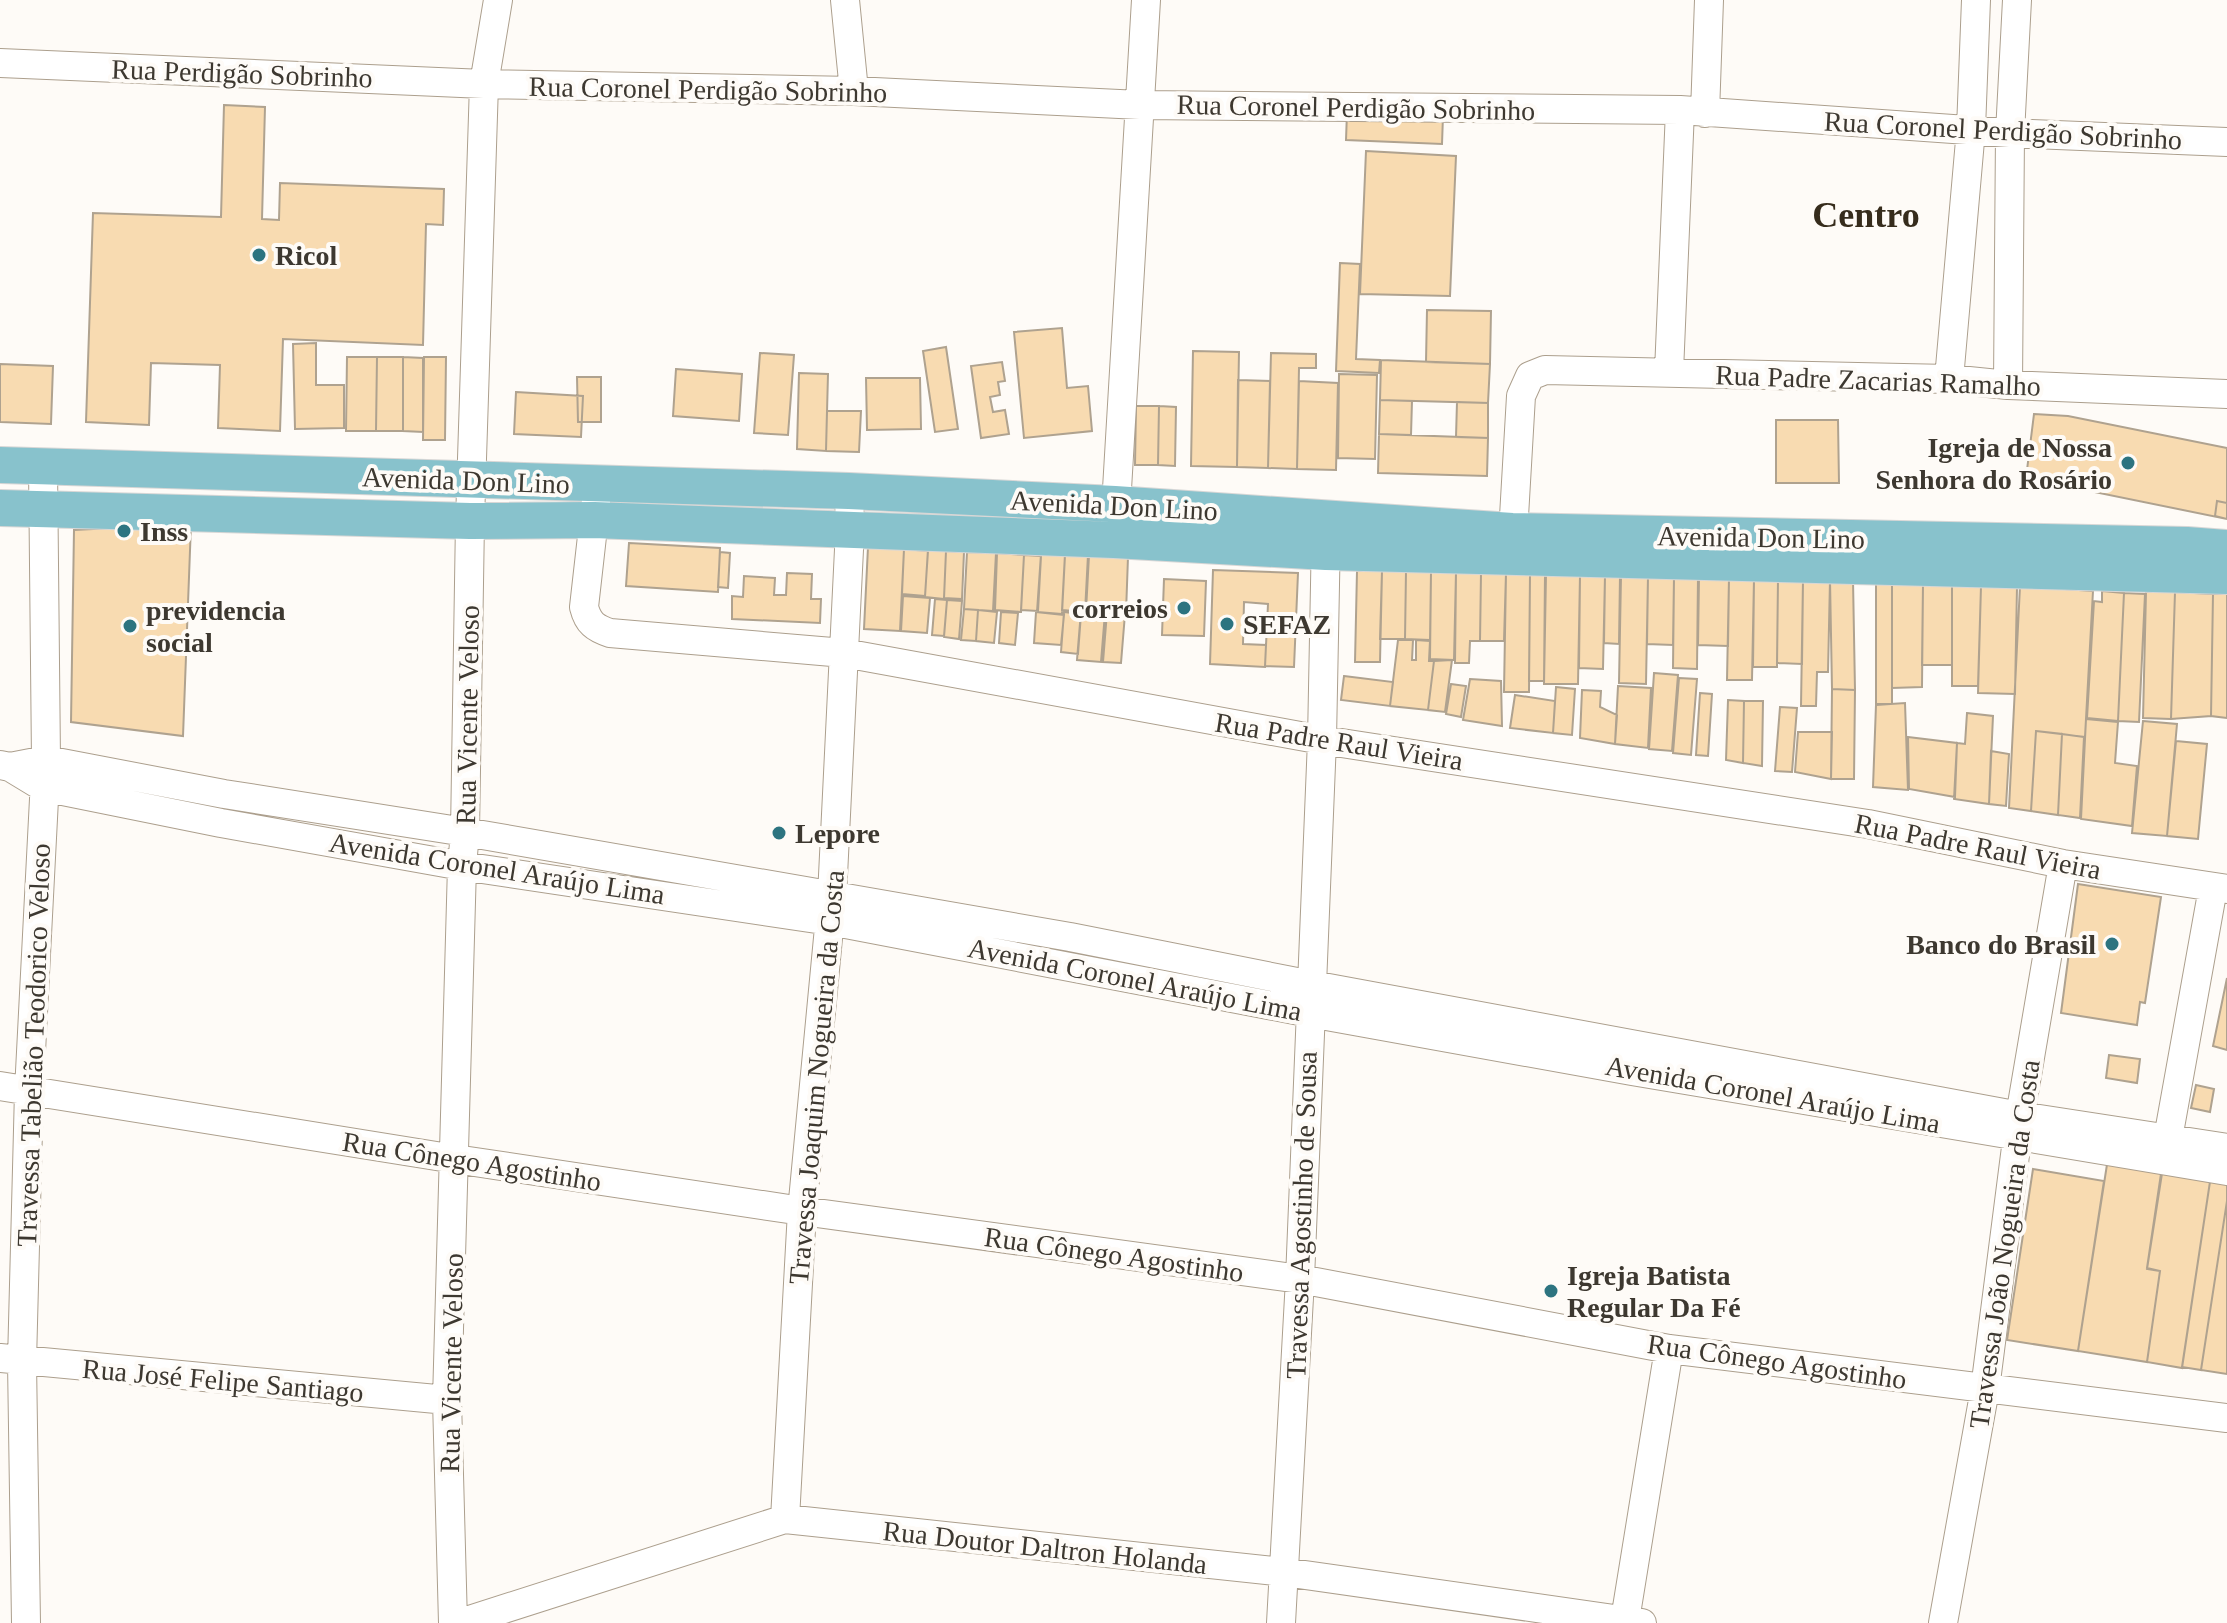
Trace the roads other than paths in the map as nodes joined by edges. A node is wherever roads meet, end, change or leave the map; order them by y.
1 (498, 0) edge
2 (845, 0) edge
3 (1146, 0) edge
4 (1709, 0) edge
5 (1976, 0) edge
6 (2017, 0) edge
7 (0, 63) edge
8 (484, 84) junction
9 (854, 91) junction
10 (1140, 105) junction
11 (1692, 111) junction
12 (1971, 129) junction
13 (2010, 133) junction
14 (2227, 142) edge
15 (1669, 372) junction
16 (1949, 379) junction
17 (2008, 385) junction
18 (2227, 394) edge
19 (0, 465) edge
20 (43, 466) junction
21 (249, 473) junction
22 (472, 479) junction
23 (597, 484) junction
24 (849, 491) junction
25 (1115, 504) junction
26 (0, 508) edge
27 (42, 510) junction
28 (249, 515) junction
29 (594, 520) junction
30 (470, 521) junction
31 (850, 529) junction
32 (1326, 535) junction
33 (1114, 540) junction
34 (1512, 543) junction
35 (2227, 548) edge
36 (2227, 576) edge
37 (844, 653) junction
38 (1322, 740) junction
39 (5, 766) edge
40 (44, 774) junction
41 (224, 794) junction
42 (221, 823) junction
43 (465, 832) junction
44 (2063, 864) junction
45 (462, 866) junction
46 (652, 879) junction
47 (2220, 888) edge
48 (831, 908) junction
49 (1311, 999) junction
50 (0, 1086) edge
51 (29, 1091) junction
52 (2018, 1126) junction
53 (2227, 1148) edge
54 (2166, 1149) junction
55 (455, 1159) junction
56 (2227, 1171) edge
57 (802, 1211) junction
58 (1300, 1279) junction
59 (1669, 1349) junction
60 (11, 1360) edge
61 (1985, 1389) junction
62 (447, 1400) junction
63 (2227, 1418) edge
64 (12, 1502) edge
65 (785, 1519) junction
66 (1284, 1572) junction
67 (1576, 1619) edge
68 (1633, 1622) edge
69 (26, 1623) edge
70 (453, 1623) edge
71 (460, 1623) edge
72 (1281, 1623) edge
73 (1943, 1623) edge

1 - 8 street, Rua Vicente Veloso
2 - 9 street
3 - 10 street
4 - 11 street
5 - 12 street
6 - 13 street
7 - 8 street, Rua Perdigão Sobrinho
8 - 9 street, Rua Coronel Perdigão Sobrinho
8 - 22 street, Rua Vicente Veloso
9 - 10 street, Rua Coronel Perdigão Sobrinho
10 - 11 street, Rua Coronel Perdigão Sobrinho
10 - 25 street
11 - 12 street, Rua Coronel Perdigão Sobrinho
11 - 15 street
12 - 13 street, Rua Coronel Perdigão Sobrinho
12 - 16 street
13 - 14 street, Rua Coronel Perdigão Sobrinho
13 - 17 street
15 - 16 street, Rua Padre Zacarias Ramalho
15 - 34 street, Rua Padre Zacarias Ramalho
16 - 17 street, Rua Padre Zacarias Ramalho
17 - 18 street, Rua Padre Zacarias Ramalho
19 - 20 main road, Avenida Don Lino
20 - 21 main road, Avenida Don Lino
20 - 27 street, Travessa Tabelião Teodorico Veloso
21 - 22 main road, Avenida Don Lino
21 - 28 main road
22 - 23 main road, Avenida Don Lino
22 - 30 street, Rua Vicente Veloso
23 - 24 main road, Avenida Don Lino
23 - 29 street, Rua Padre Raul Vieira
24 - 25 main road, Avenida Don Lino
24 - 31 street, Travessa Joaquim Nogueira da Costa
25 - 32 main road, Avenida Don Lino
25 - 33 street
26 - 27 main road, Avenida Don Lino
27 - 28 main road, Avenida Don Lino
27 - 40 street, Travessa Tabelião Teodorico Veloso
28 - 30 main road, Avenida Don Lino
29 - 30 main road, Avenida Don Lino
29 - 31 main road, Avenida Don Lino
29 - 37 street, Rua Padre Raul Vieira
30 - 43 street, Rua Vicente Veloso
31 - 33 main road, Avenida Don Lino
31 - 37 street, Travessa Joaquim Nogueira da Costa
32 - 33 main road, Avenida Don Lino
32 - 34 main road, Avenida Don Lino
32 - 38 street, Travessa Agostinho de Sousa
34 - 35 main road, Avenida Don Lino
34 - 36 main road, Avenida Don Lino
37 - 38 street, Rua Padre Raul Vieira
37 - 48 street, Travessa Joaquim Nogueira da Costa
38 - 44 street, Rua Padre Raul Vieira
38 - 49 street, Travessa Agostinho de Sousa
39 - 40 street
40 - 41 street, Avenida Coronel Araújo Lima
40 - 42 street, Avenida Coronel Araújo Lima
40 - 51 street, Travessa Tabelião Teodorico Veloso
41 - 42 street
41 - 43 street, Avenida Coronel Araújo Lima
42 - 45 street, Avenida Coronel Araújo Lima
43 - 45 street, Rua Vicente Veloso
43 - 46 street, Avenida Coronel Araújo Lima
44 - 47 street, Rua Padre Raul Vieira
44 - 52 street, Travessa João Nogueira da Costa
45 - 46 street, Avenida Coronel Araújo Lima
45 - 55 street, Rua Vicente Veloso
46 - 48 street, Avenida Coronel Araújo Lima
47 - 54 street
48 - 49 street, Avenida Coronel Araújo Lima
48 - 57 street, Travessa Joaquim Nogueira da Costa
49 - 52 street, Avenida Coronel Araújo Lima
49 - 58 street, Travessa Agostinho de Sousa
50 - 51 street, Rua Cônego Agostinho
51 - 55 street, Rua Cônego Agostinho
51 - 60 street, Travessa Tabelião Teodorico Veloso
52 - 54 street, Avenida Coronel Araújo Lima
52 - 61 street, Travessa João Nogueira da Costa
53 - 54 street, Avenida Coronel Araújo Lima
54 - 56 street, Avenida Coronel Araújo Lima
55 - 57 street, Rua Cônego Agostinho
55 - 62 street, Rua Vicente Veloso
57 - 58 street, Rua Cônego Agostinho
57 - 65 street, Travessa Joaquim Nogueira da Costa
58 - 59 street, Rua Cônego Agostinho
58 - 66 street, Travessa Agostinho de Sousa
59 - 61 street, Rua Cônego Agostinho
59 - 68 street
60 - 62 street, Rua José Felipe Santiago
60 - 64 street, Travessa Tabelião Teodorico Veloso
61 - 63 street, Rua Cônego Agostinho
61 - 73 street, Travessa João Nogueira da Costa
62 - 70 street, Rua Vicente Veloso
64 - 69 street, Travessa Tabelião Teodorico Veloso
65 - 66 street, Rua Doutor Daltron Holanda
65 - 71 street, Rua Doutor Daltron Holanda
66 - 67 street, Rua Doutor Daltron Holanda
66 - 72 street, Travessa Agostinho de Sousa
67 - 68 street, Rua Doutor Daltron Holanda

